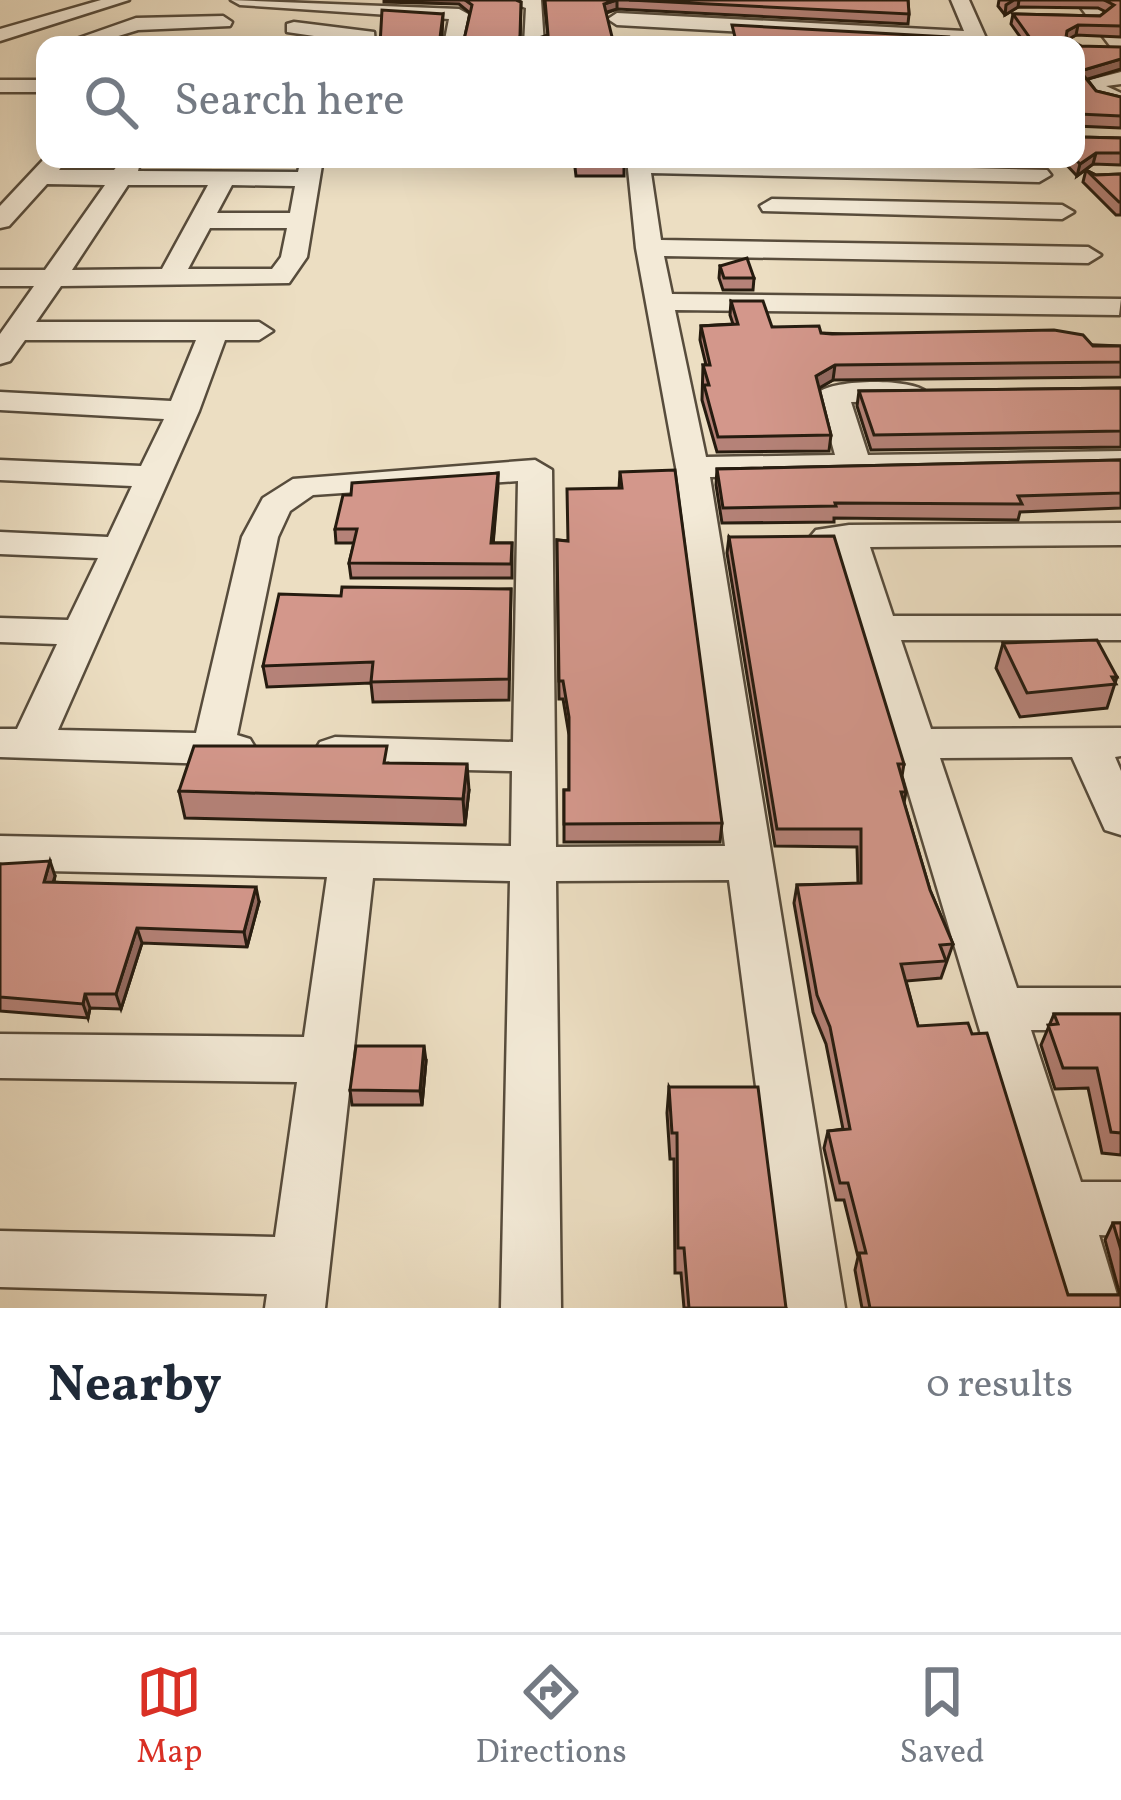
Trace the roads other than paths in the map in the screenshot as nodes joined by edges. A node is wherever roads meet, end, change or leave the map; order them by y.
1 (120, 0) edge
2 (237, 0) edge
3 (513, 0) edge
4 (304, 4) junction
5 (413, 5) edge
6 (808, 8) edge
7 (963, 8) edge
8 (615, 10) edge
9 (1087, 11) edge
10 (944, 14) dead end
11 (223, 22) junction
12 (698, 24) junction
13 (0, 35) edge
14 (98, 36) edge
15 (216, 36) edge
16 (290, 36) edge
17 (367, 36) edge
18 (456, 36) edge
19 (534, 36) edge
20 (804, 36) edge
21 (975, 36) edge
22 (1098, 46) edge
23 (1121, 47) edge
24 (0, 50) edge
25 (22, 50) dead end
26 (1114, 78) edge
27 (0, 86) edge
28 (36, 86) edge
29 (1121, 100) edge
30 (48, 168) edge
31 (640, 168) edge
32 (730, 168) edge
33 (943, 168) edge
34 (1035, 168) edge
35 (127, 169) edge
36 (312, 169) edge
37 (761, 170) junction
38 (224, 180) junction
39 (772, 206) junction
40 (1062, 212) junction
41 (302, 220) junction
42 (0, 221) edge
43 (201, 221) junction
44 (649, 248) junction
45 (783, 250) junction
46 (1088, 256) junction
47 (0, 278) edge
48 (56, 278) junction
49 (170, 278) junction
50 (660, 302) junction
51 (1120, 308) edge
52 (19, 331) junction
53 (214, 331) junction
54 (260, 331) dead end
55 (0, 355) edge
56 (944, 392) edge
57 (0, 401) edge
58 (184, 411) junction
59 (1121, 461) edge
60 (854, 463) junction
61 (692, 466) junction
62 (0, 470) edge
63 (153, 477) junction
64 (1121, 534) edge
65 (849, 536) junction
66 (786, 537) edge
67 (744, 538) edge
68 (702, 539) junction
69 (0, 543) edge
70 (121, 548) junction
71 (487, 594) edge
72 (534, 594) junction
73 (878, 628) junction
74 (1121, 628) edge
75 (0, 630) edge
76 (82, 633) junction
77 (1104, 742) edge
78 (15, 744) edge
79 (915, 744) junction
80 (213, 749) junction
81 (532, 757) junction
82 (1121, 819) edge
83 (0, 854) edge
84 (352, 861) junction
85 (749, 863) junction
86 (531, 864) junction
87 (999, 1009) junction
88 (1121, 1009) edge
89 (0, 1056) edge
90 (327, 1060) junction
91 (1061, 1208) junction
92 (1121, 1209) edge
93 (0, 1259) edge
94 (298, 1287) edge
95 (531, 1308) edge
96 (815, 1308) edge
97 (1093, 1308) edge

1 - 13 street
2 - 4 street
2 - 11 street
3 - 19 street
4 - 5 street
4 - 16 street
5 - 18 street
6 - 12 street
7 - 10 street
7 - 21 street
8 - 12 street
9 - 23 street
11 - 14 street
11 - 15 street
12 - 20 street
16 - 17 street
22 - 23 street
24 - 25 street
26 - 29 street
27 - 28 street
30 - 35 street
30 - 42 street
31 - 44 street
32 - 37 street
33 - 37 street
34 - 40 street
35 - 38 street
35 - 48 street
36 - 38 street
36 - 41 street
37 - 39 street
38 - 43 street
39 - 40 street
39 - 45 street
40 - 46 street
41 - 43 street
41 - 49 street
43 - 49 street
44 - 45 street
44 - 50 street
45 - 46 street
46 - 51 street
47 - 48 street
48 - 49 street
48 - 52 street
50 - 51 street
50 - 61 street
52 - 53 street
52 - 55 street
53 - 54 street
53 - 58 street
56 - 60 street
57 - 58 street
58 - 63 street
59 - 60 street
60 - 61 street
61 - 68 street
62 - 63 street
63 - 70 street
64 - 65 street
65 - 66 street
65 - 73 street
67 - 68 street
68 - 85 street
69 - 70 street
70 - 76 street
71 - 72 street
72 - 80 street
72 - 81 street
73 - 74 street
73 - 79 street
75 - 76 street
76 - 78 street
77 - 79 street
77 - 82 street
78 - 80 street
79 - 87 street
80 - 81 street
81 - 86 street
83 - 84 street
84 - 86 street
84 - 90 street
85 - 86 street
85 - 96 street
86 - 95 street
87 - 88 street
87 - 91 street
89 - 90 street
90 - 94 street
91 - 92 street
91 - 97 street
93 - 94 street

